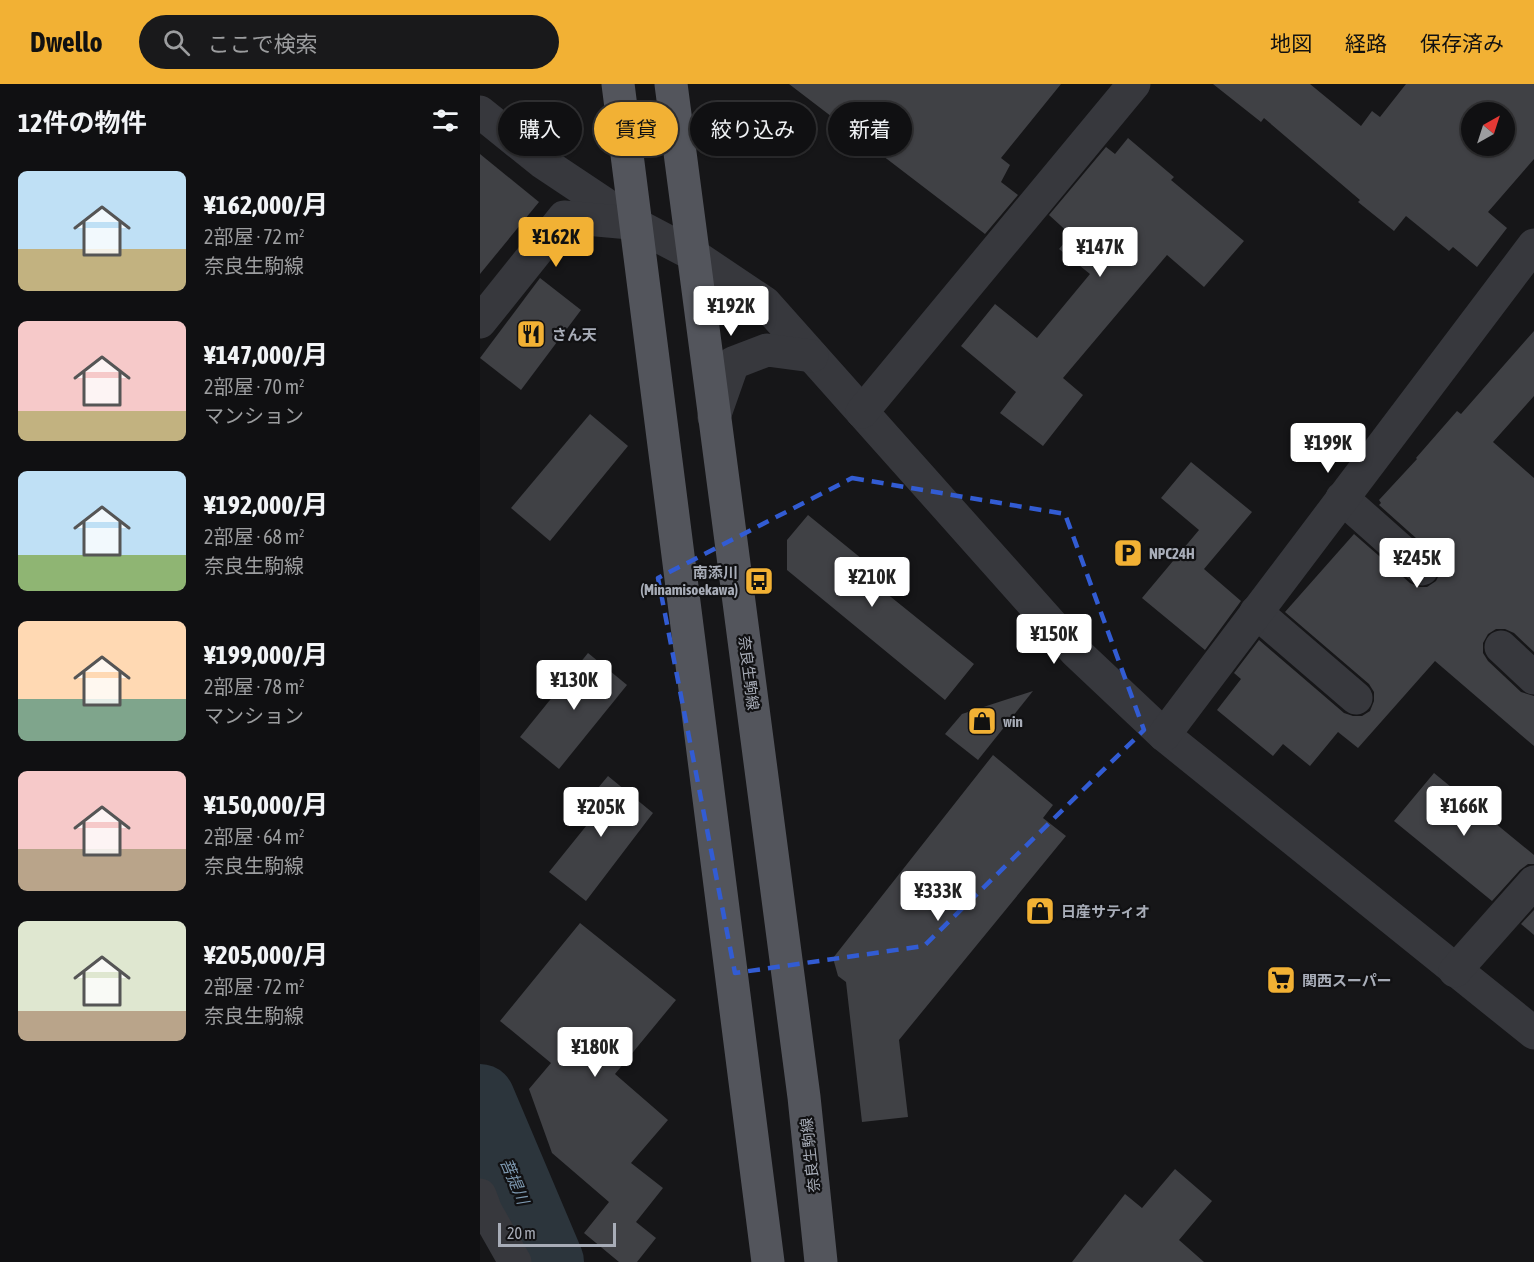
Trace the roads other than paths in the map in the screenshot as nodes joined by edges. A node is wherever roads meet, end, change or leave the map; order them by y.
1 (618, 84) edge
2 (671, 84) edge
3 (1134, 84) edge
4 (480, 112) edge
5 (635, 224) junction
6 (692, 254) junction
7 (1528, 267) edge
8 (480, 322) edge
9 (812, 356) junction
10 (862, 412) junction
11 (714, 417) junction
12 (1342, 498) junction
13 (1422, 569) dead end
14 (1256, 612) junction
15 (1501, 646) dead end
16 (1534, 678) edge
17 (1356, 699) dead end
18 (1164, 735) junction
19 (1534, 882) edge
20 (1455, 971) junction
21 (1534, 1033) edge
22 (482, 1207) edge
23 (516, 1262) edge
24 (768, 1262) edge
25 (821, 1262) edge

1 - 5 main road
2 - 6 main road, 奈良生駒線
3 - 10 street
4 - 5 street
5 - 6 street
5 - 8 street
5 - 24 main road
6 - 9 street
6 - 11 main road, 奈良生駒線
7 - 12 street
9 - 10 street
9 - 11 street
10 - 18 street
11 - 25 main road, 奈良生駒線
12 - 13 street
12 - 14 street
14 - 17 street
14 - 18 street
15 - 16 street
18 - 20 street
19 - 20 street
20 - 21 street
22 - 23 street

